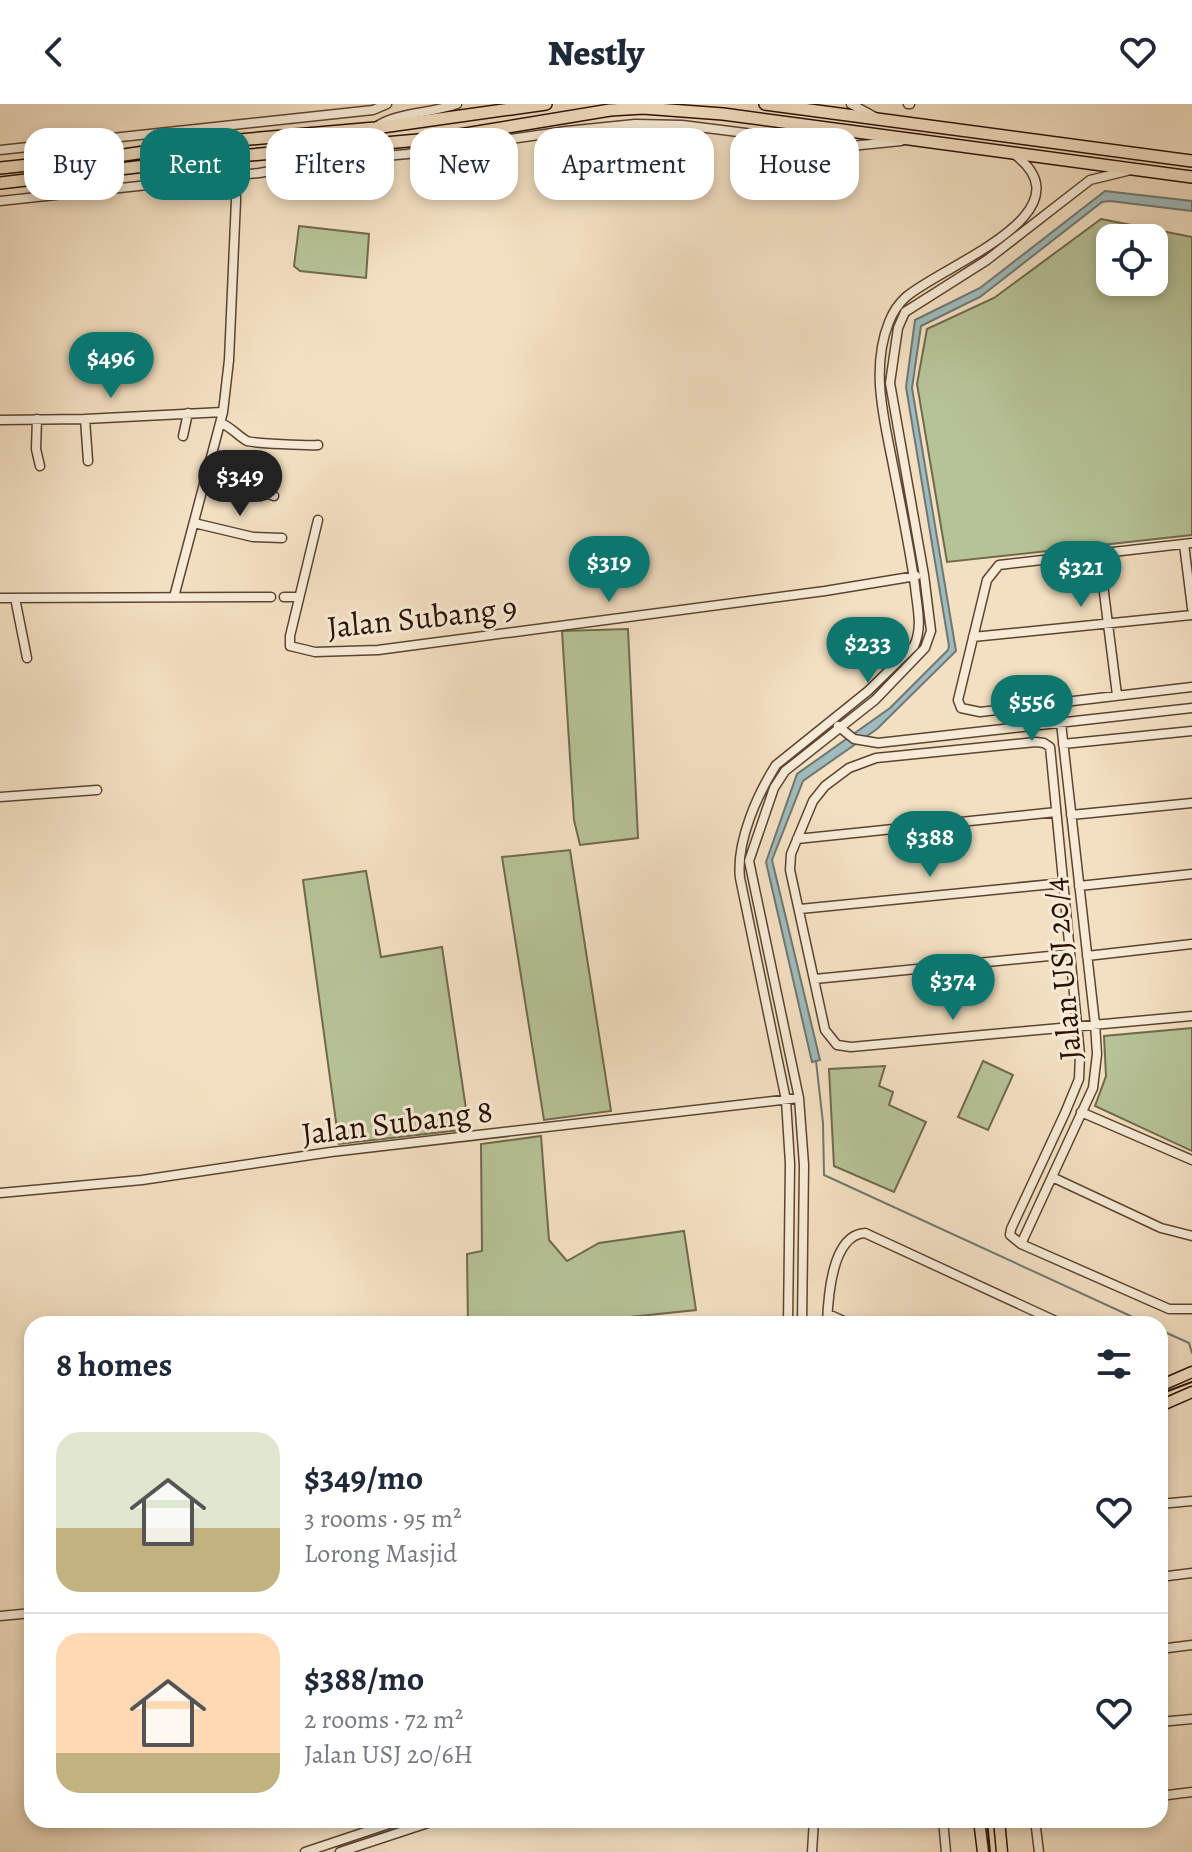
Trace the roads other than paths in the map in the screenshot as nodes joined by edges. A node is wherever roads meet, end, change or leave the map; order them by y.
1 (387, 104) edge
2 (457, 104) edge
3 (546, 104) edge
4 (765, 104) edge
5 (851, 104) edge
6 (877, 118) junction
7 (375, 128) joint
8 (266, 138) edge
9 (912, 139) junction
10 (0, 150) edge
11 (1014, 154) junction
12 (1192, 158) edge
13 (0, 168) edge
14 (1140, 170) junction
15 (250, 174) edge
16 (1192, 177) edge
17 (0, 183) edge
18 (140, 186) edge
19 (236, 200) edge
20 (0, 201) edge
21 (223, 412) junction
22 (188, 413) junction
23 (37, 419) junction
24 (85, 419) junction
25 (0, 420) edge
26 (221, 423) junction
27 (183, 436) dead end
28 (318, 445) dead end
29 (88, 461) dead end
30 (40, 466) dead end
31 (207, 474) junction
32 (274, 496) dead end
33 (318, 520) dead end
34 (194, 523) junction
35 (282, 538) dead end
36 (1188, 543) edge
37 (1099, 553) junction
38 (924, 575) junction
39 (914, 577) junction
40 (174, 597) junction
41 (271, 597) dead end
42 (284, 597) dead end
43 (298, 597) junction
44 (0, 598) edge
45 (15, 598) junction
46 (1192, 608) edge
47 (1192, 615) edge
48 (1108, 622) junction
49 (973, 637) junction
50 (27, 658) dead end
51 (1192, 687) edge
52 (1117, 695) junction
53 (1192, 708) edge
54 (833, 719) junction
55 (1061, 723) junction
56 (841, 730) junction
57 (1192, 731) edge
58 (1063, 744) junction
59 (97, 790) dead end
60 (0, 797) edge
61 (1192, 803) edge
62 (1056, 812) junction
63 (1071, 815) junction
64 (797, 839) junction
65 (1192, 874) edge
66 (1063, 883) junction
67 (1079, 886) junction
68 (800, 909) junction
69 (1192, 944) edge
70 (1070, 954) junction
71 (1087, 956) junction
72 (815, 979) junction
73 (1192, 1016) edge
74 (1095, 1024) junction
75 (1077, 1025) junction
76 (799, 1098) junction
77 (786, 1100) junction
78 (1081, 1112) junction
79 (1192, 1160) edge
80 (1052, 1177) junction
81 (0, 1193) edge
82 (1192, 1236) edge
83 (1021, 1244) junction
84 (1192, 1309) edge
85 (828, 1314) joint
86 (788, 1316) edge
87 (802, 1316) edge
88 (832, 1316) edge
89 (1045, 1316) edge
90 (1192, 1372) edge
91 (1168, 1382) edge
92 (1192, 1392) edge
93 (1168, 1402) edge
94 (1192, 1501) edge
95 (1168, 1503) edge
96 (1192, 1573) edge
97 (1168, 1576) edge
98 (24, 1614) edge
99 (0, 1616) edge
100 (1192, 1645) edge
101 (1168, 1648) edge
102 (1192, 1719) edge
103 (1168, 1721) edge
104 (1192, 1792) edge
105 (1168, 1795) edge
106 (377, 1828) edge
107 (413, 1828) edge
108 (814, 1828) edge
109 (944, 1828) edge
110 (980, 1828) edge
111 (1000, 1828) edge
112 (1036, 1828) edge
113 (305, 1852) edge
114 (340, 1852) edge
115 (812, 1852) edge
116 (946, 1852) edge
117 (983, 1852) edge
118 (1002, 1852) edge
119 (1039, 1852) edge

1 - 10 street
2 - 7 street
3 - 7 highway
4 - 6 highway
5 - 6 street
6 - 12 highway
8 - 13 highway
9 - 11 highway
9 - 15 street
9 - 17 highway
11 - 14 highway
11 - 39 street
14 - 16 highway
14 - 38 street
18 - 20 street
19 - 21 street
21 - 22 street
21 - 26 street
22 - 24 street
22 - 27 street
23 - 24 street
23 - 25 street
23 - 30 street
24 - 29 street
26 - 28 street
26 - 31 street
31 - 32 street
31 - 34 street
33 - 43 street, Jalan Subang 9
34 - 35 street
34 - 40 street
36 - 37 street
36 - 46 street
37 - 48 street
37 - 49 street
38 - 39 street, Jalan Subang 9
38 - 56 street
39 - 43 street, Jalan Subang 9
39 - 54 street
40 - 41 street
40 - 45 street
42 - 43 street
44 - 45 street
45 - 50 street
47 - 48 street
48 - 49 street
48 - 52 street
49 - 52 street
51 - 52 street
53 - 55 street
54 - 56 street
54 - 77 street
55 - 56 street
55 - 58 street, Jalan USJ 20/4
56 - 76 street
57 - 58 street
58 - 63 street, Jalan USJ 20/4
59 - 60 street
61 - 63 street
62 - 64 street
62 - 64 street
62 - 66 street
63 - 67 street, Jalan USJ 20/4
64 - 68 street
65 - 67 street
66 - 68 street
66 - 70 street
67 - 71 street, Jalan USJ 20/4
68 - 72 street
69 - 71 street
70 - 72 street
70 - 75 street
71 - 74 street, Jalan USJ 20/4
72 - 75 street
73 - 74 street
74 - 75 street
74 - 78 street, Jalan USJ 20/4
75 - 83 street
76 - 77 street, Jalan Subang 8
76 - 87 street
77 - 81 street, Jalan Subang 8
77 - 86 street
78 - 79 street
78 - 80 street, Jalan USJ 20/4
80 - 82 street
80 - 83 street, Jalan USJ 20/4
83 - 84 street
85 - 88 street
85 - 89 street
90 - 91 main road
92 - 93 main road
94 - 95 street
96 - 97 street
98 - 99 street
100 - 101 street
102 - 103 street
104 - 105 street
106 - 113 street
107 - 114 street
108 - 115 street
109 - 116 street
110 - 117 main road
111 - 118 main road
112 - 119 street

